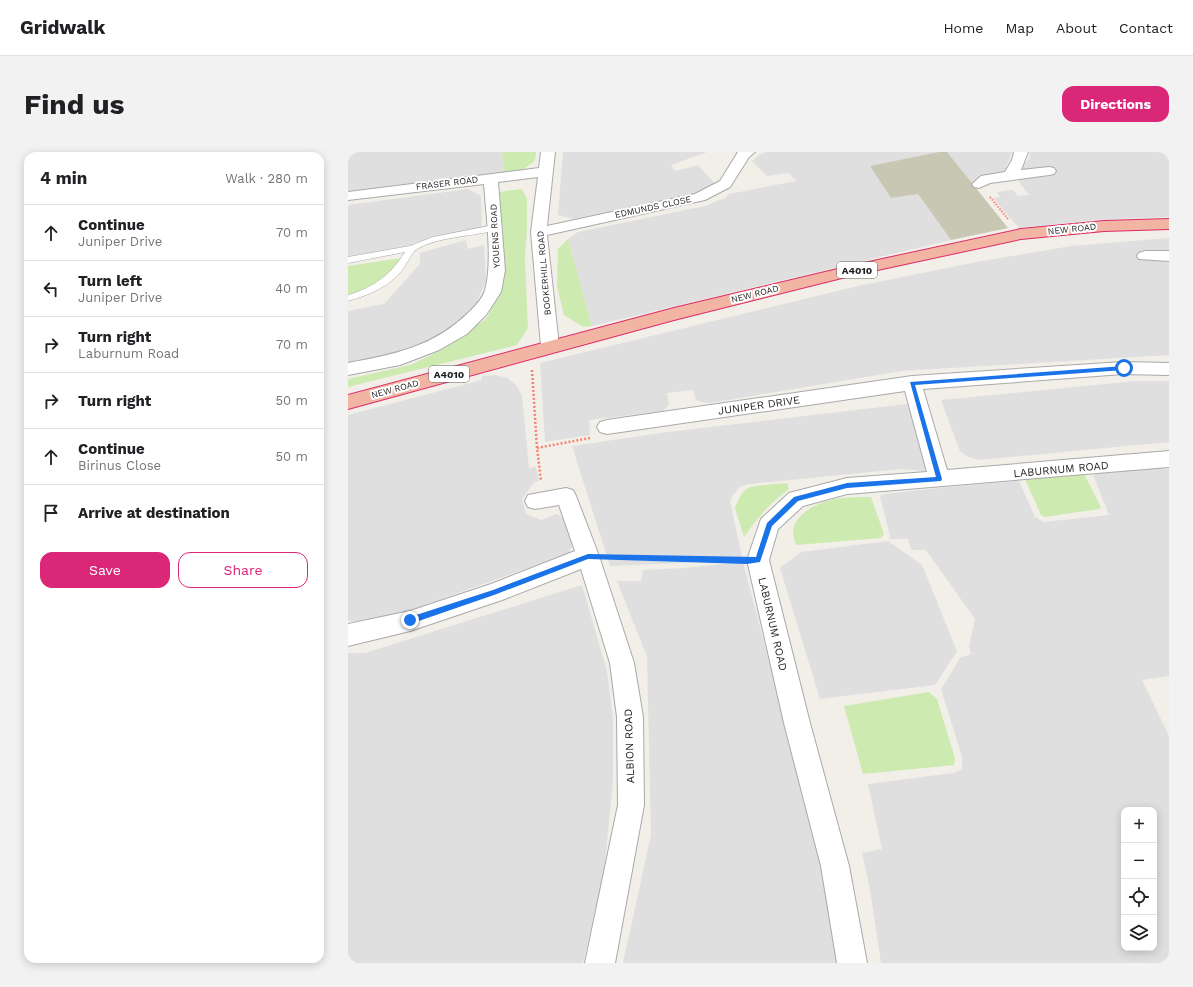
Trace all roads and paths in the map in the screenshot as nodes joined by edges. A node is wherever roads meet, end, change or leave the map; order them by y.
1 (548, 152) edge
2 (748, 152) edge
3 (1021, 152) edge
4 (1049, 171) dead end
5 (545, 172) junction
6 (1010, 175) junction
7 (491, 178) junction
8 (979, 184) joint
9 (348, 196) edge
10 (1169, 224) edge
11 (494, 228) junction
12 (539, 232) junction
13 (1021, 234) junction
14 (412, 248) junction
15 (1145, 256) dead end
16 (1169, 256) edge
17 (348, 260) edge
18 (348, 298) edge
19 (550, 346) junction
20 (531, 352) junction
21 (1169, 368) edge
22 (348, 369) edge
23 (912, 383) junction
24 (348, 402) edge
25 (607, 427) joint
26 (537, 448) junction
27 (1169, 459) edge
28 (939, 479) junction
29 (566, 496) junction
30 (535, 501) dead end
31 (588, 556) junction
32 (758, 560) junction
33 (348, 635) edge
34 (600, 963) edge
35 (852, 963) edge

1 - 5 street, BOOKERHILL ROAD
2 - 12 street, EDMUNDS CLOSE
3 - 6 street
4 - 6 street
5 - 7 street, FRASER ROAD
5 - 12 street, BOOKERHILL ROAD
6 - 8 street
7 - 9 street, FRASER ROAD
7 - 11 street, YOUENS ROAD
8 - 13 path
10 - 13 highway, NEW ROAD / A4010
11 - 14 lane
11 - 22 street, YOUENS ROAD
12 - 19 street, BOOKERHILL ROAD
13 - 19 highway, NEW ROAD / A4010
14 - 17 lane
14 - 18 lane
15 - 16 street
19 - 20 highway, NEW ROAD / A4010
20 - 24 highway, NEW ROAD / A4010
20 - 26 path
21 - 23 street, JUNIPER DRIVE
23 - 25 street, JUNIPER DRIVE
23 - 28 street
25 - 26 path
26 - 29 path
27 - 28 street, LABURNUM ROAD
28 - 32 street, LABURNUM ROAD
29 - 30 street
29 - 31 street, ALBION ROAD
31 - 32 path
31 - 33 street
31 - 34 street, ALBION ROAD
32 - 35 street, LABURNUM ROAD

